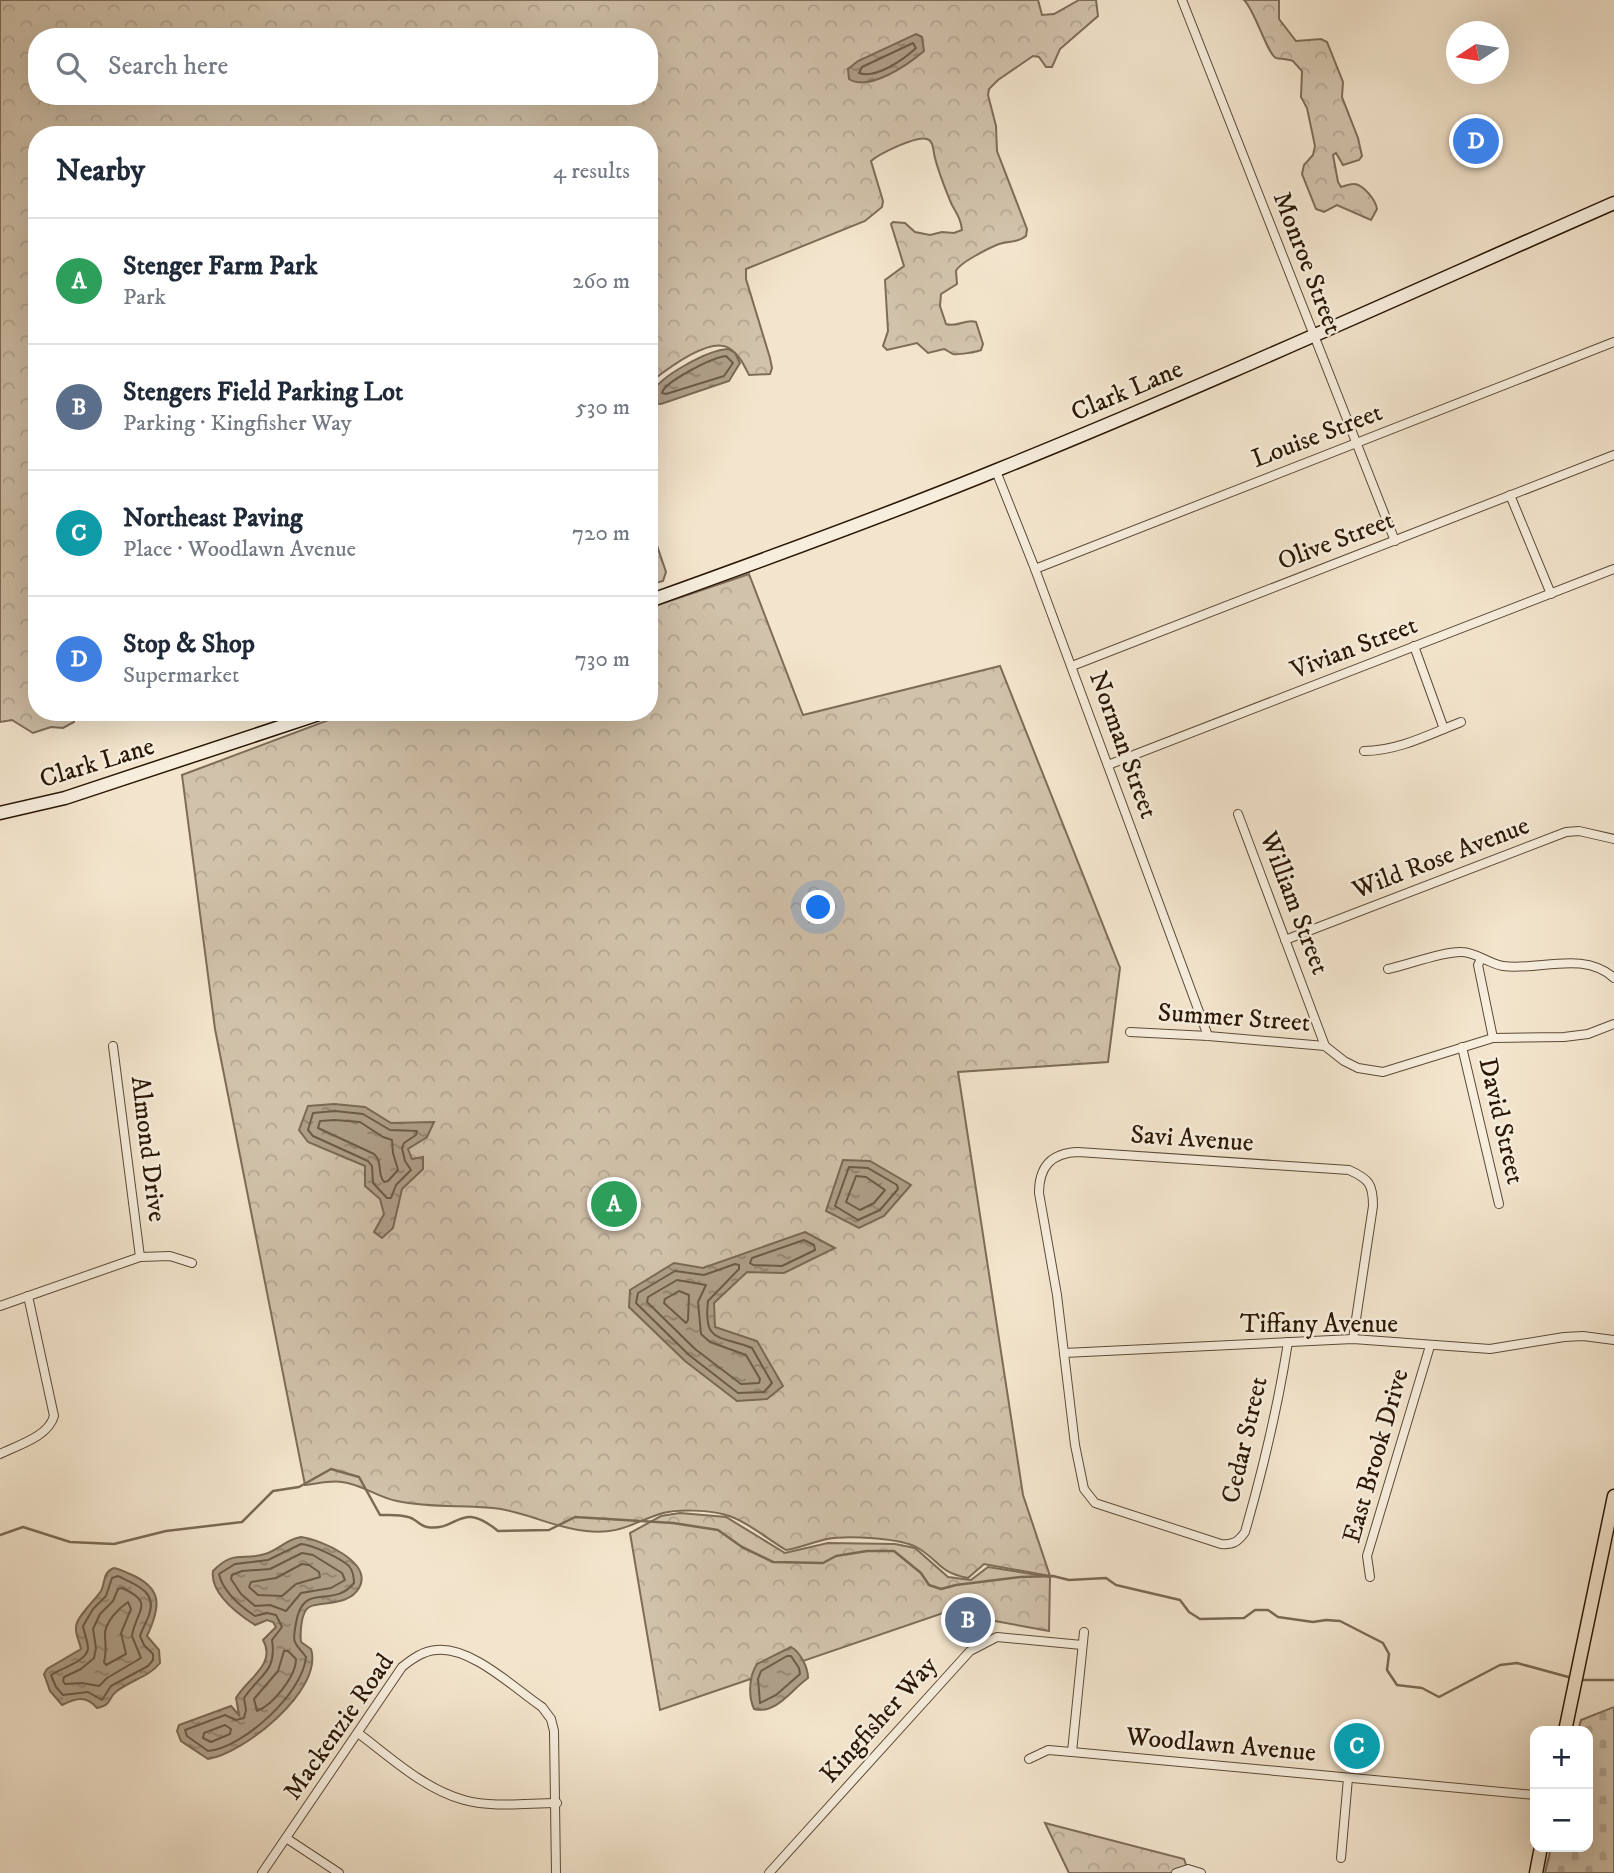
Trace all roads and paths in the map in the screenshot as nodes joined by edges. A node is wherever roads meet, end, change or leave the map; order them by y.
1 (1181, 0) edge
2 (1614, 203) edge
3 (1313, 337) junction
4 (1614, 342) edge
5 (1356, 444) junction
6 (1614, 454) edge
7 (996, 471) junction
8 (1510, 495) junction
9 (1395, 541) junction
10 (1035, 569) junction
11 (1614, 569) edge
12 (1551, 594) junction
13 (658, 598) edge
14 (1414, 646) junction
15 (1072, 666) junction
16 (298, 721) edge
17 (1461, 722) dead end
18 (1444, 729) junction
19 (1364, 751) dead end
20 (1108, 765) junction
21 (0, 813) edge
22 (1238, 814) dead end
23 (1614, 839) edge
24 (1285, 940) junction
25 (1481, 959) junction
26 (1388, 969) dead end
27 (1614, 978) edge
28 (1614, 1024) edge
29 (1130, 1032) dead end
30 (1208, 1036) junction
31 (1493, 1038) junction
32 (113, 1046) dead end
33 (1325, 1046) junction
34 (1462, 1047) junction
35 (1499, 1204) dead end
36 (140, 1257) junction
37 (192, 1263) dead end
38 (28, 1296) junction
39 (0, 1306) edge
40 (1353, 1339) junction
41 (1614, 1340) edge
42 (1288, 1342) junction
43 (1430, 1346) junction
44 (1064, 1353) junction
45 (0, 1454) edge
46 (1088, 1496) joint
47 (1614, 1496) edge
48 (1370, 1577) dead end
49 (1084, 1632) dead end
50 (1082, 1645) junction
51 (1566, 1726) edge
52 (358, 1733) junction
53 (1072, 1752) junction
54 (1029, 1759) dead end
55 (1348, 1778) junction
56 (1530, 1795) edge
57 (557, 1803) junction
58 (286, 1838) junction
59 (1540, 1852) edge
60 (1340, 1858) dead end
61 (262, 1873) edge
62 (339, 1873) edge
63 (556, 1873) edge
64 (769, 1873) edge
65 (1177, 1873) edge
66 (1201, 1873) edge
67 (1536, 1873) edge

1 - 3 street, Monroe Street
2 - 3 main road, Clark Lane
3 - 5 street, Monroe Street
3 - 7 main road, Clark Lane
4 - 5 street, Louise Street
5 - 9 street, Monroe Street
5 - 10 street, Louise Street
6 - 8 street, Olive Street
7 - 10 street, Norman Street
7 - 13 main road, Clark Lane
8 - 9 street, Olive Street
8 - 12 street
9 - 15 street, Olive Street
10 - 15 street, Norman Street
11 - 12 street, Vivian Street
12 - 14 street, Vivian Street
14 - 18 street
14 - 20 street, Vivian Street
15 - 20 street, Norman Street
16 - 21 main road, Clark Lane
17 - 18 street
18 - 19 street
20 - 30 street, Norman Street
22 - 24 street, William Street
23 - 24 street, Wild Rose Avenue
24 - 33 street, William Street
25 - 26 street
25 - 27 street
25 - 31 street
28 - 31 street, Summer Street
29 - 30 street, Summer Street
30 - 33 street, Summer Street
31 - 34 street, Summer Street
32 - 36 street, Almond Drive
33 - 34 street, Summer Street
34 - 35 street, David Street
36 - 37 street
36 - 38 street
38 - 39 street
38 - 45 street
40 - 42 street, Tiffany Avenue
40 - 43 street, Tiffany Avenue
40 - 44 street, Savi Avenue
41 - 43 street, Tiffany Avenue
42 - 44 street, Tiffany Avenue
42 - 46 street, Cedar Street
43 - 48 street, East Brook Drive
44 - 46 street, Savi Avenue
47 - 51 main road
49 - 50 street
50 - 53 street
50 - 64 street, Kingfisher Way
52 - 57 street
52 - 57 street, Mackenzie Road
52 - 58 street, Mackenzie Road
53 - 54 street, Woodlawn Avenue
53 - 55 street, Woodlawn Avenue
55 - 56 street, Woodlawn Avenue
55 - 60 street
57 - 63 street, Mackenzie Road
58 - 61 street, Mackenzie Road
58 - 62 street
59 - 67 main road
65 - 66 street

